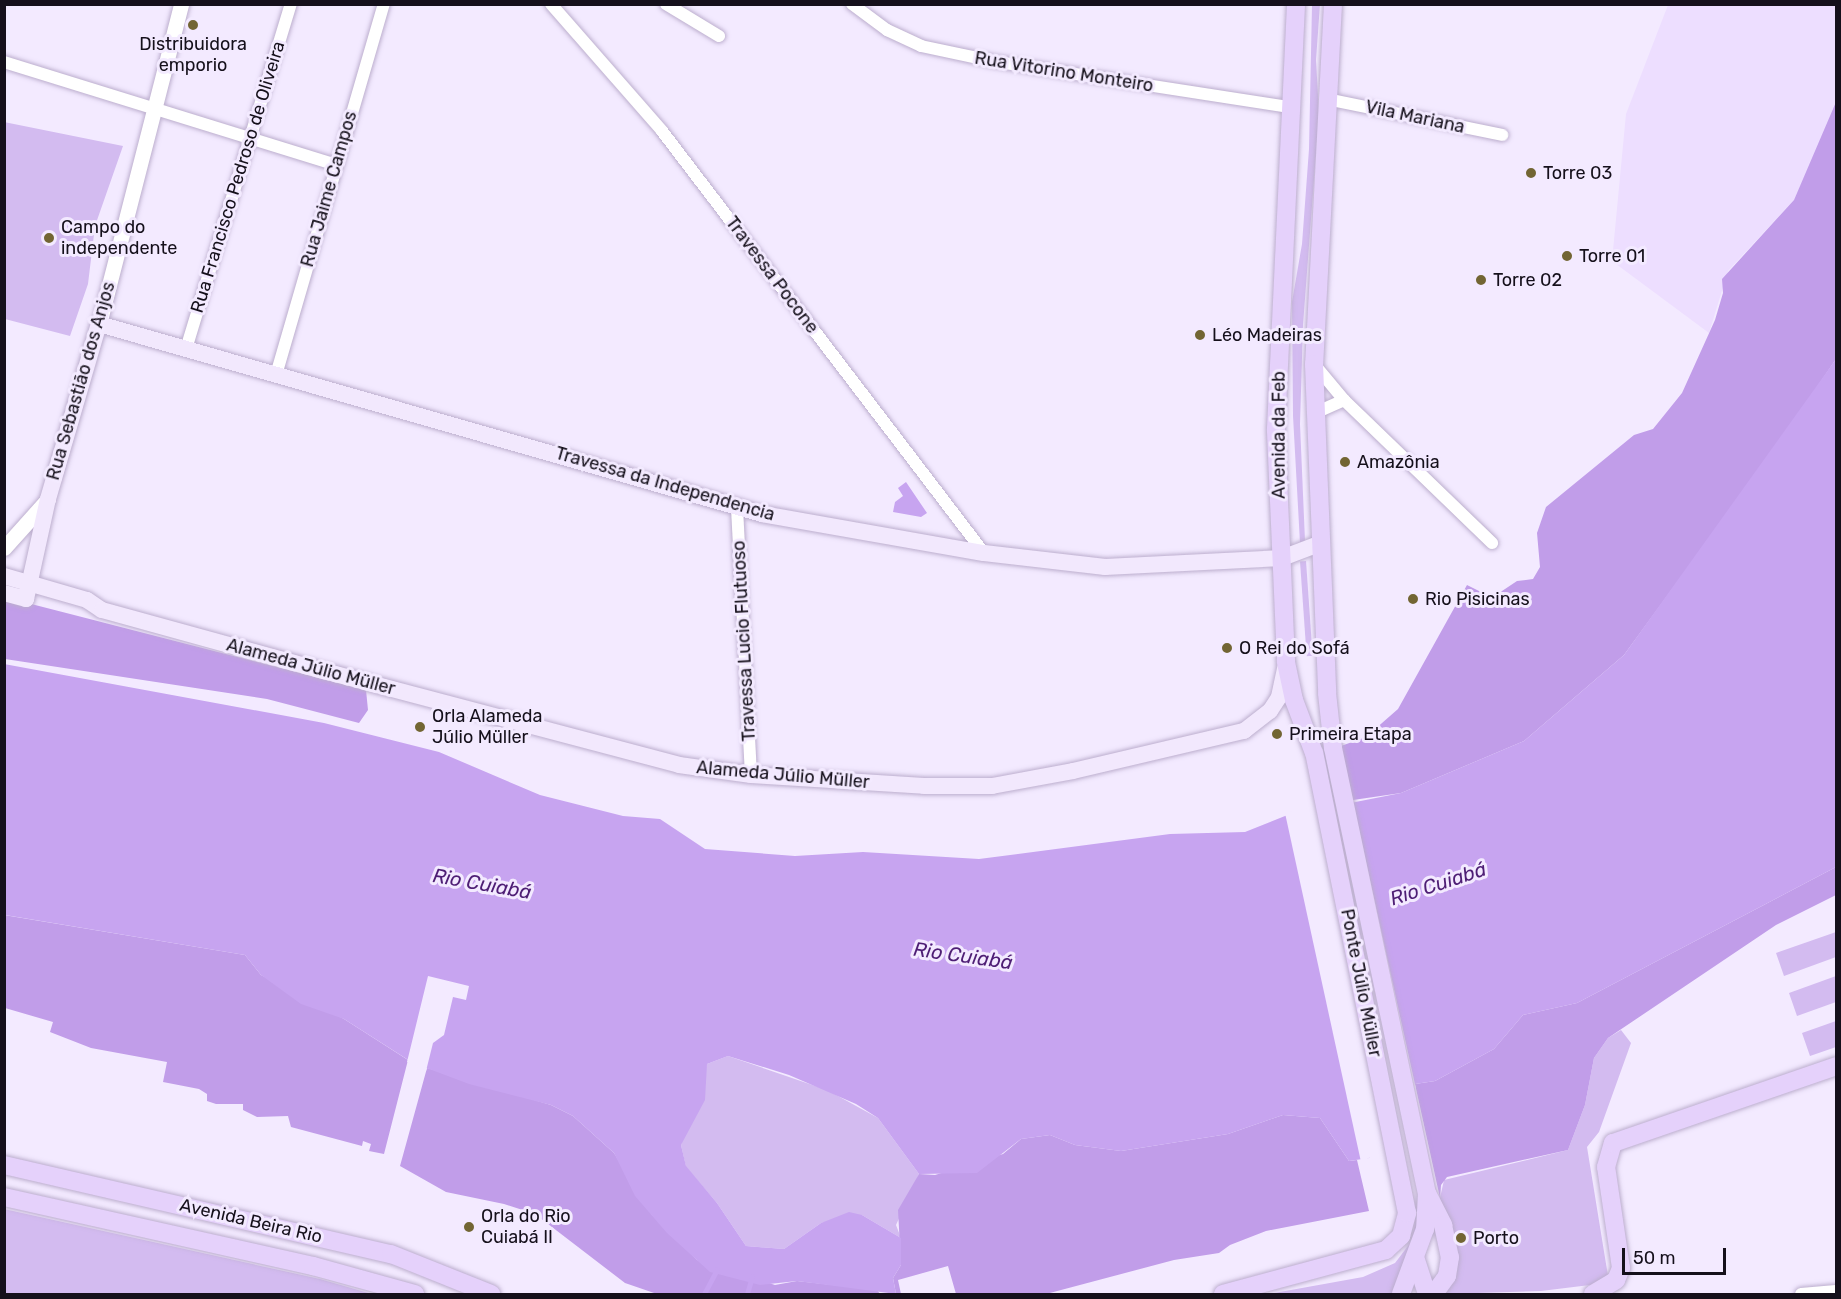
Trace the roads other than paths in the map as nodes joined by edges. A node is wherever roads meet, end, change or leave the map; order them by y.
1 (181, 4) edge
2 (291, 4) edge
3 (384, 4) edge
4 (666, 4) edge
5 (852, 4) edge
6 (1296, 4) edge
7 (1333, 4) edge
8 (556, 7) edge
9 (719, 36) dead end
10 (4, 62) edge
11 (1327, 99) junction
12 (1288, 107) junction
13 (154, 109) junction
14 (1502, 135) dead end
15 (249, 138) junction
16 (336, 165) junction
17 (99, 324) junction
18 (186, 349) junction
19 (1314, 364) junction
20 (276, 375) junction
21 (1344, 400) junction
22 (1315, 413) junction
23 (48, 499) junction
24 (737, 508) junction
25 (1492, 543) dead end
26 (1319, 544) junction
27 (4, 548) edge
28 (984, 553) junction
29 (1282, 558) junction
30 (4, 576) edge
31 (28, 592) junction
32 (4, 593) edge
33 (1286, 661) junction
34 (1333, 748) joint
35 (1314, 753) joint
36 (751, 775) junction
37 (1836, 1066) edge
38 (4, 1165) edge
39 (1427, 1193) junction
40 (4, 1197) edge
41 (1415, 1257) junction
42 (1836, 1291) edge
43 (415, 1294) edge
44 (491, 1294) edge
45 (1223, 1294) edge
46 (1401, 1294) edge
47 (1427, 1294) edge
48 (1434, 1294) edge
49 (1593, 1294) edge
50 (1801, 1294) edge

1 - 13 street, Rua Sebastião dos Anjos
2 - 15 street, Rua Francisco Pedroso de Oliveira
3 - 16 street, Rua Jaime Campos
4 - 9 street
5 - 12 street, Rua Vitorino Monteiro
6 - 12 main road, Avenida da Feb
7 - 11 main road, Avenida da Feb
8 - 28 street, Travessa Pocone
10 - 13 street
11 - 14 street, Vila Mariana
11 - 19 main road, Avenida da Feb
12 - 29 main road, Avenida da Feb
13 - 15 street
13 - 17 street, Rua Sebastião dos Anjos
15 - 16 street
15 - 18 street, Rua Francisco Pedroso de Oliveira
16 - 20 street, Rua Jaime Campos
17 - 18 main road, Travessa da Independencia
17 - 23 main road, Rua Sebastião dos Anjos
18 - 20 main road, Travessa da Independencia
19 - 21 street
19 - 22 main road, Avenida da Feb
20 - 24 main road, Travessa da Independencia
21 - 22 street
21 - 25 street
22 - 26 main road, Avenida da Feb
23 - 27 street
23 - 31 main road, Rua Sebastião dos Anjos
24 - 28 main road, Travessa da Independencia
24 - 36 street, Travessa Lucio Flutuoso
26 - 29 main road, Travessa da Independencia
26 - 34 main road, Avenida da Feb
28 - 29 main road, Travessa da Independencia
29 - 33 main road, Avenida da Feb
30 - 31 main road, Alameda Júlio Müller
31 - 32 main road, Alameda Júlio Müller
31 - 36 main road, Alameda Júlio Müller
33 - 35 main road, Avenida da Feb
33 - 36 main road, Alameda Júlio Müller
34 - 39 main road, Ponte Júlio Müller
35 - 45 main road, Ponte Júlio Müller
37 - 49 main road
38 - 44 main road, Avenida Beira Rio
39 - 41 main road
39 - 48 main road
40 - 43 main road, Avenida Beira Rio
41 - 46 main road
41 - 47 main road
42 - 50 street

